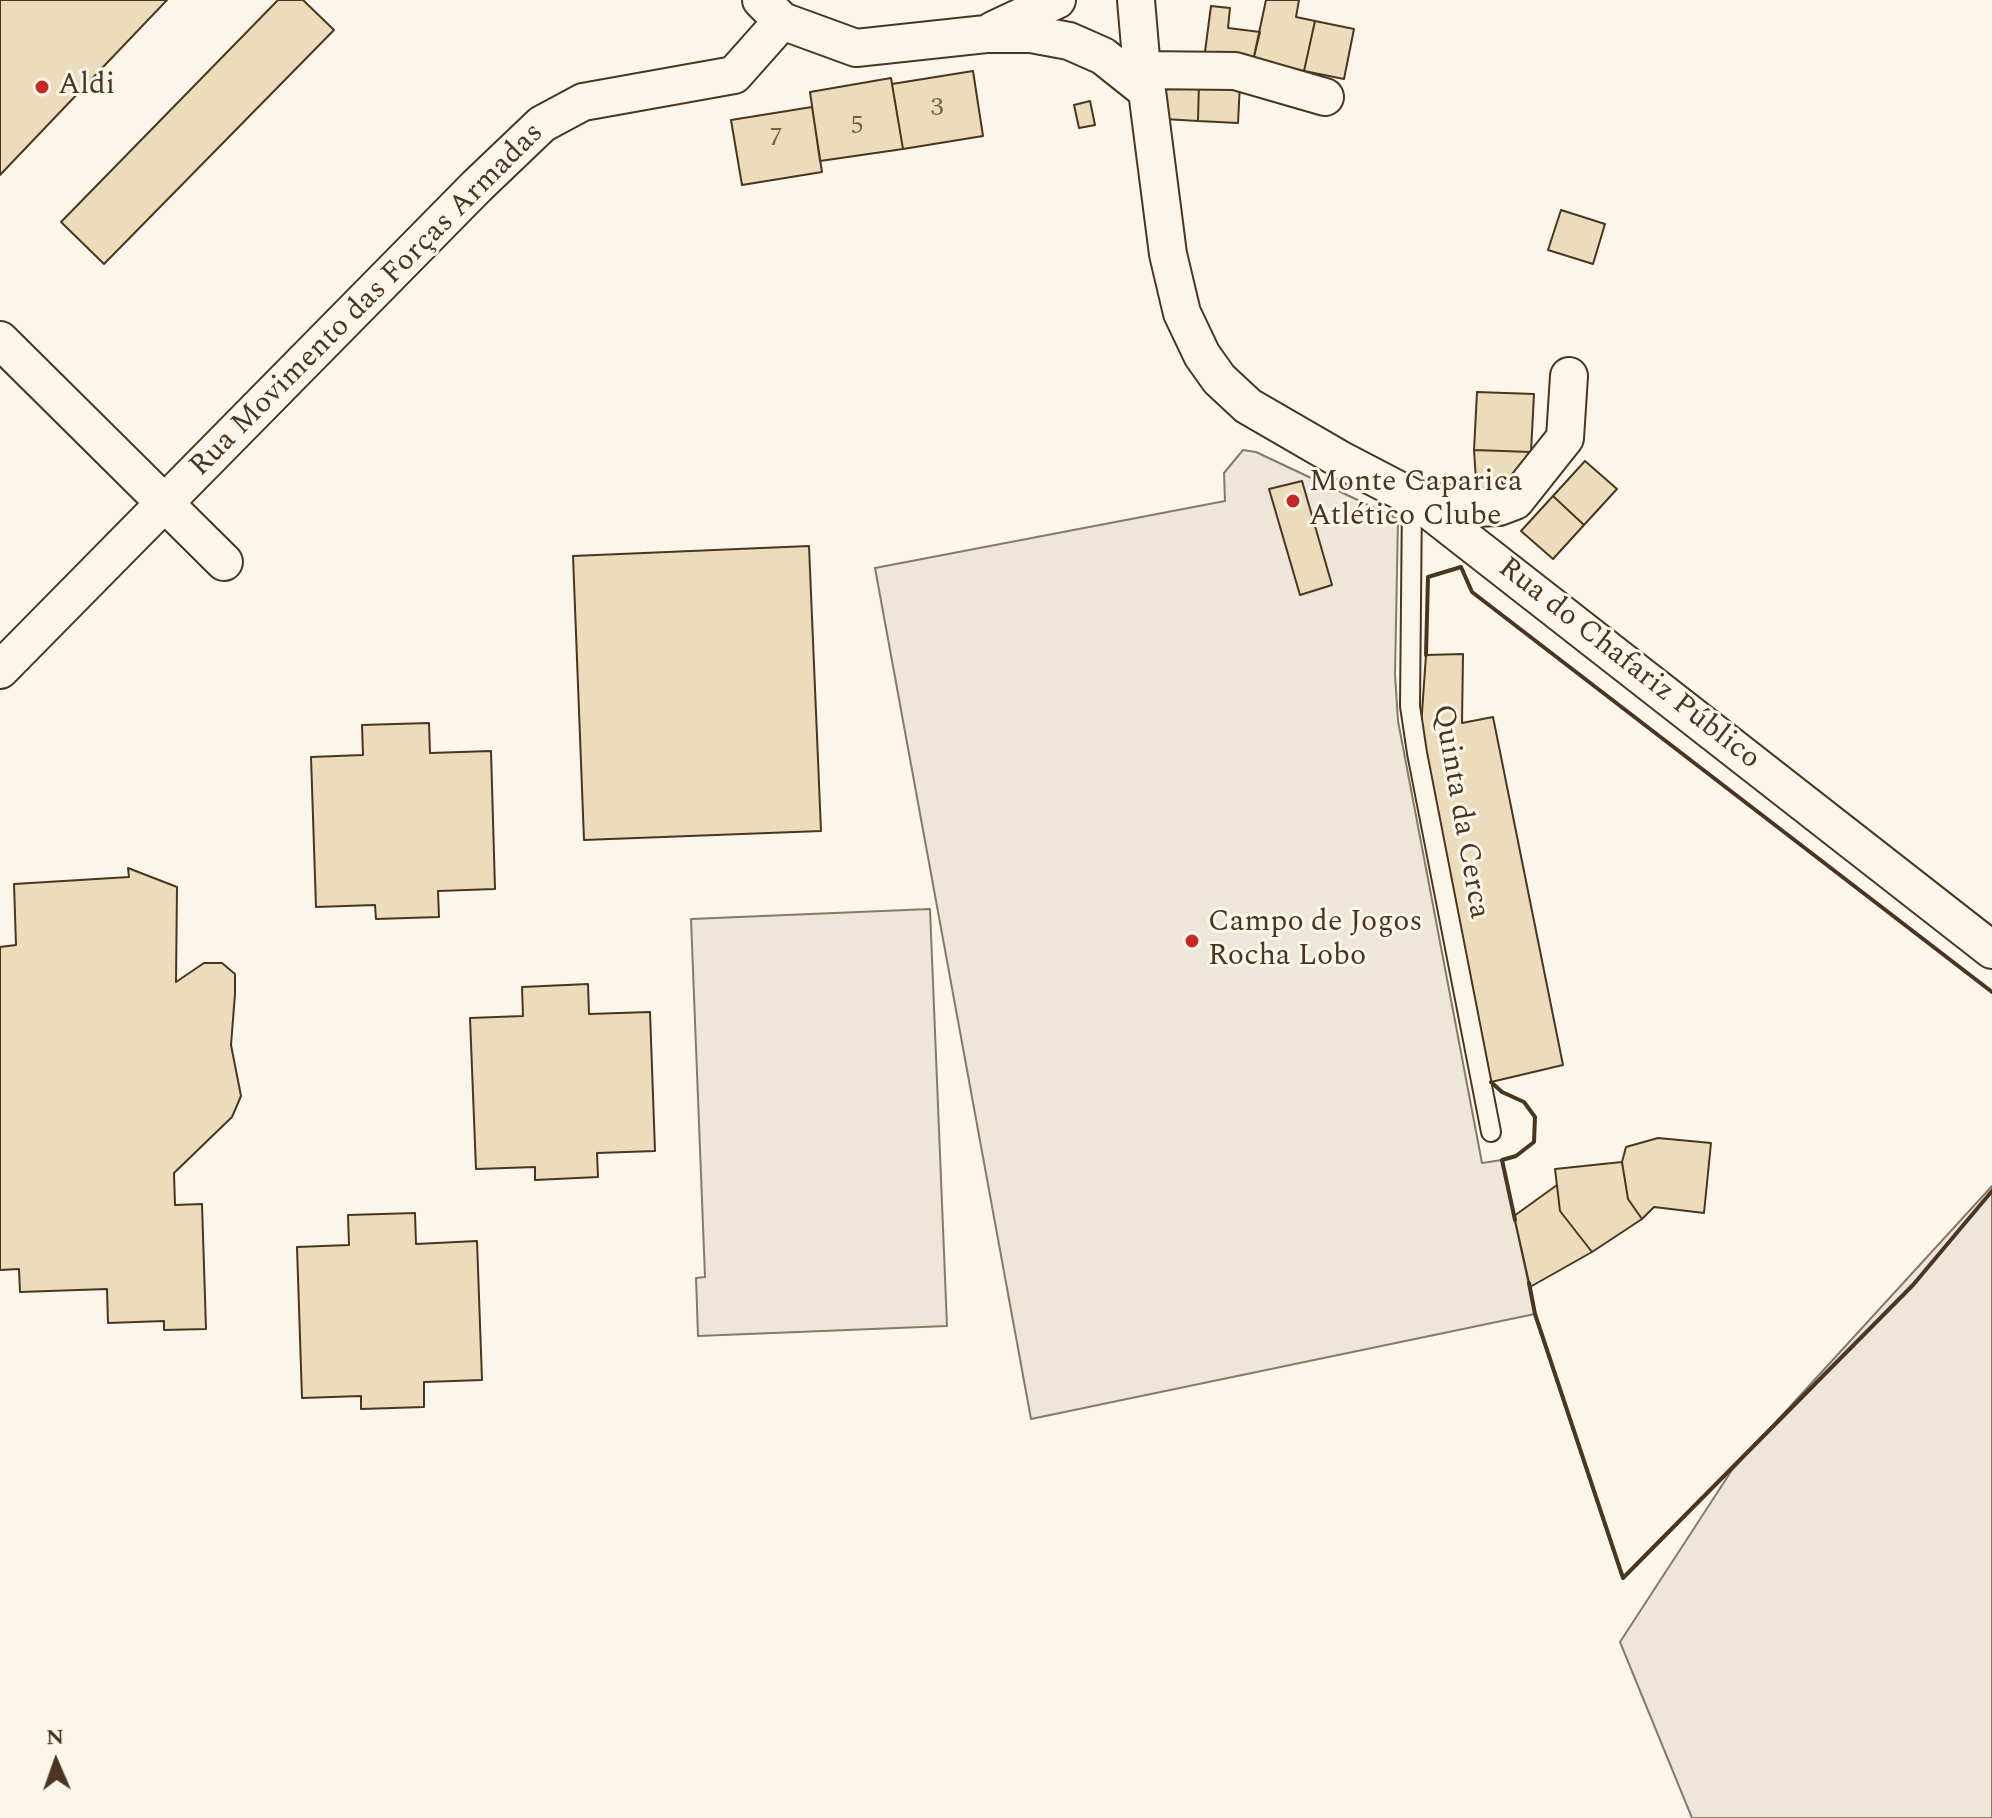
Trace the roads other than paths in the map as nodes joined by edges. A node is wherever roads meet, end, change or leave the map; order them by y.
1 (1057, 0) edge
2 (1136, 0) edge
3 (772, 10) edge
4 (986, 34) junction
5 (1144, 80) junction
6 (1325, 97) dead end
7 (0, 340) edge
8 (1569, 376) dead end
9 (1412, 497) junction
10 (165, 504) junction
11 (224, 562) dead end
12 (0, 670) edge
13 (1992, 950) edge
14 (1491, 1132) dead end

1 - 4 street
2 - 5 street, Rua do Chafariz Público
3 - 4 street
3 - 10 street, Rua Movimento das Forças Armadas
4 - 5 street
5 - 6 street
5 - 9 street, Rua do Chafariz Público
7 - 10 street
8 - 9 street
9 - 13 street, Rua do Chafariz Público
9 - 14 lane, Quinta da Cerca
10 - 11 street
10 - 12 street, Rua Movimento das Forças Armadas

